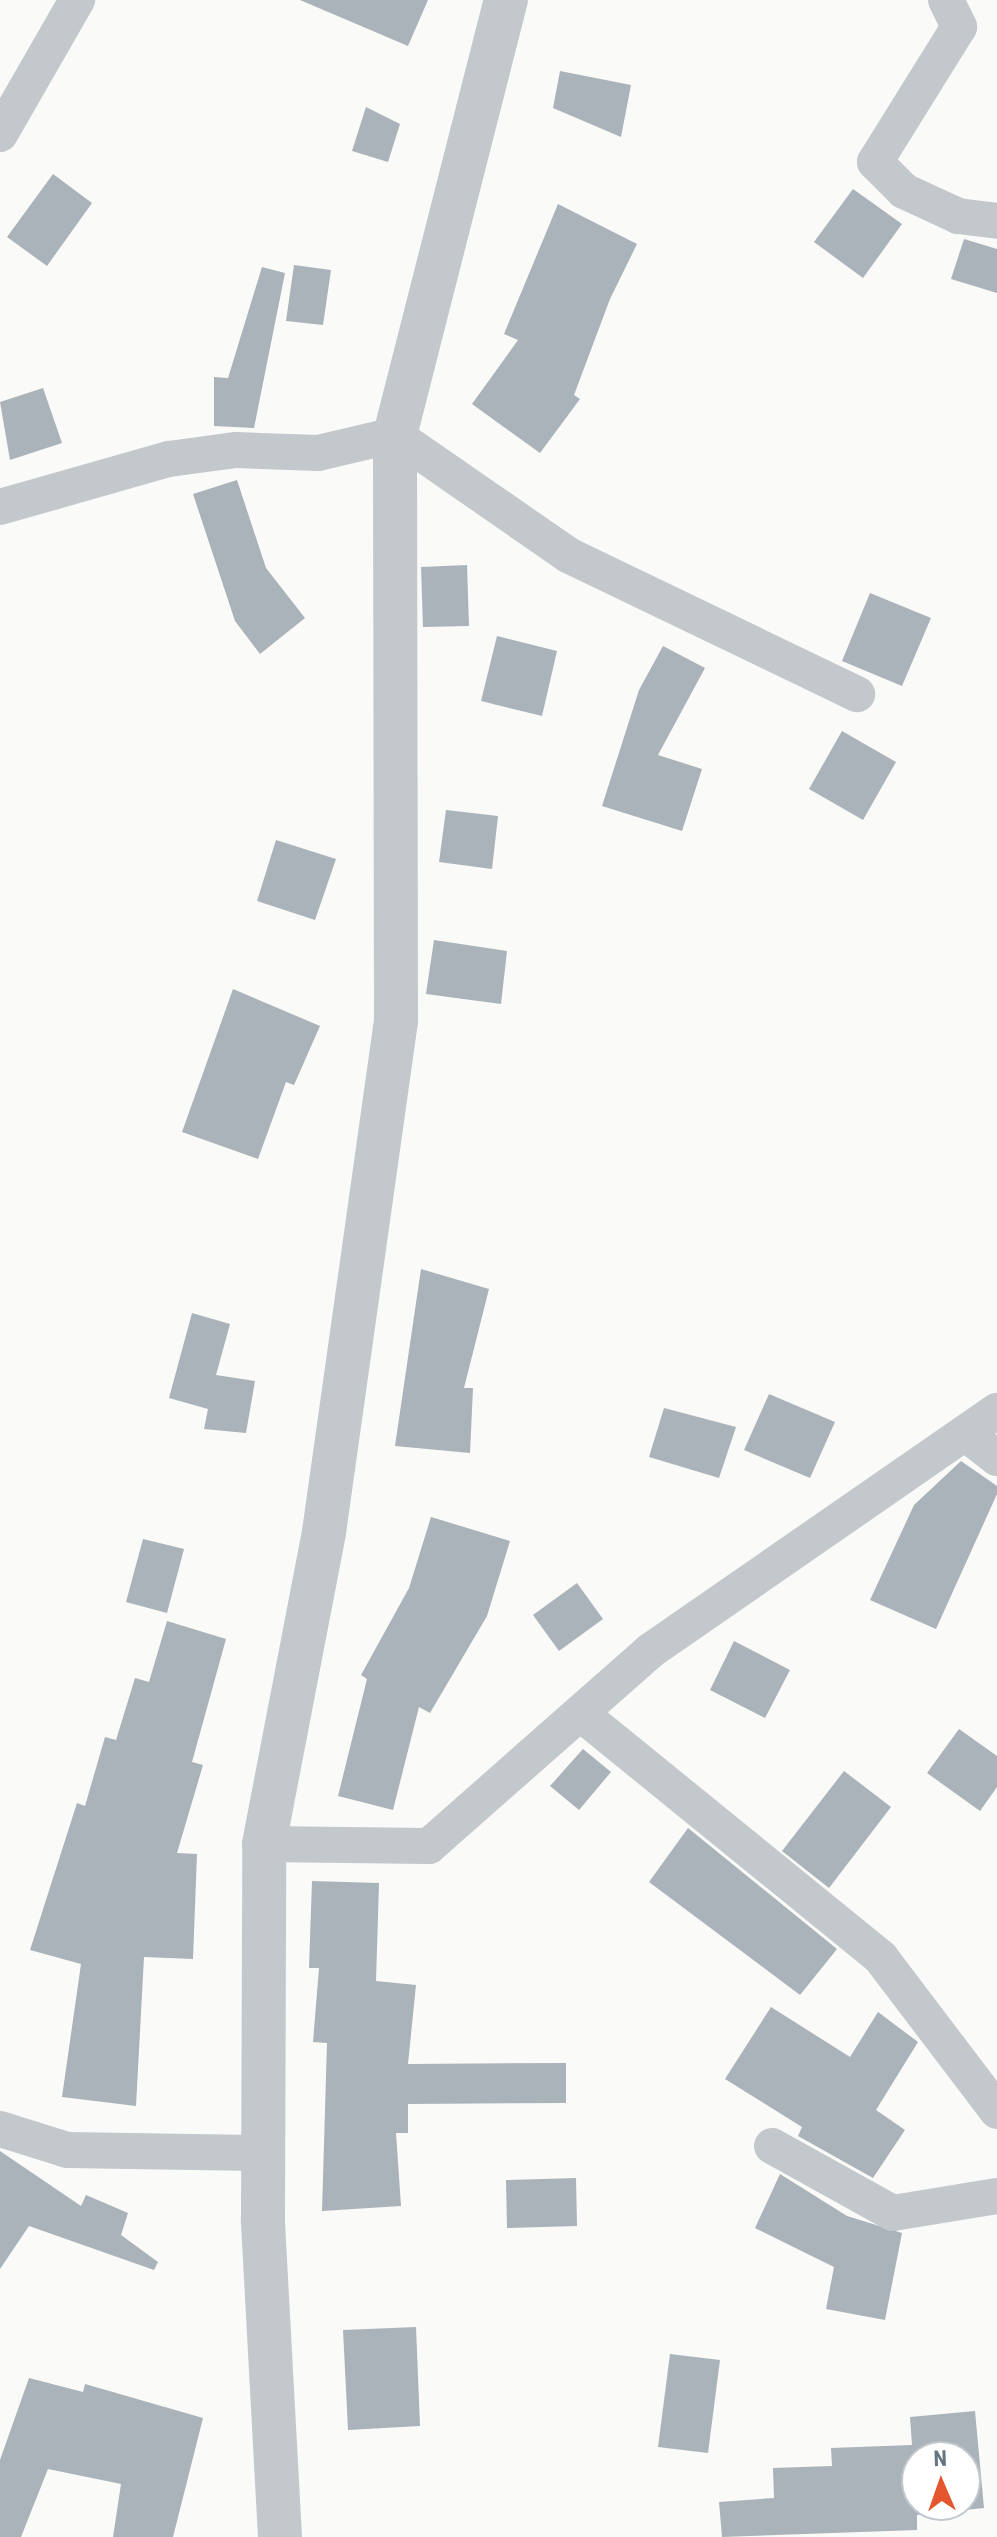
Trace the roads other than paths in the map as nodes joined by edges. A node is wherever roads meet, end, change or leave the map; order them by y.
1 (77, 0) edge
2 (506, 0) edge
3 (946, 0) edge
4 (0, 134) edge
5 (997, 221) edge
6 (395, 435) junction
7 (0, 507) edge
8 (857, 694) dead end
9 (997, 1411) edge
10 (965, 1433) junction
11 (997, 1458) edge
12 (580, 1713) junction
13 (264, 1844) junction
14 (997, 2111) edge
15 (0, 2129) edge
16 (772, 2146) dead end
17 (263, 2153) junction
18 (997, 2196) edge
19 (280, 2537) edge

1 - 4 street
2 - 6 street
3 - 5 street
6 - 7 street
6 - 8 street
6 - 13 street
9 - 10 street
10 - 11 street
10 - 12 street
12 - 13 street
12 - 14 street
13 - 17 street
15 - 17 street
16 - 18 street
17 - 19 street

